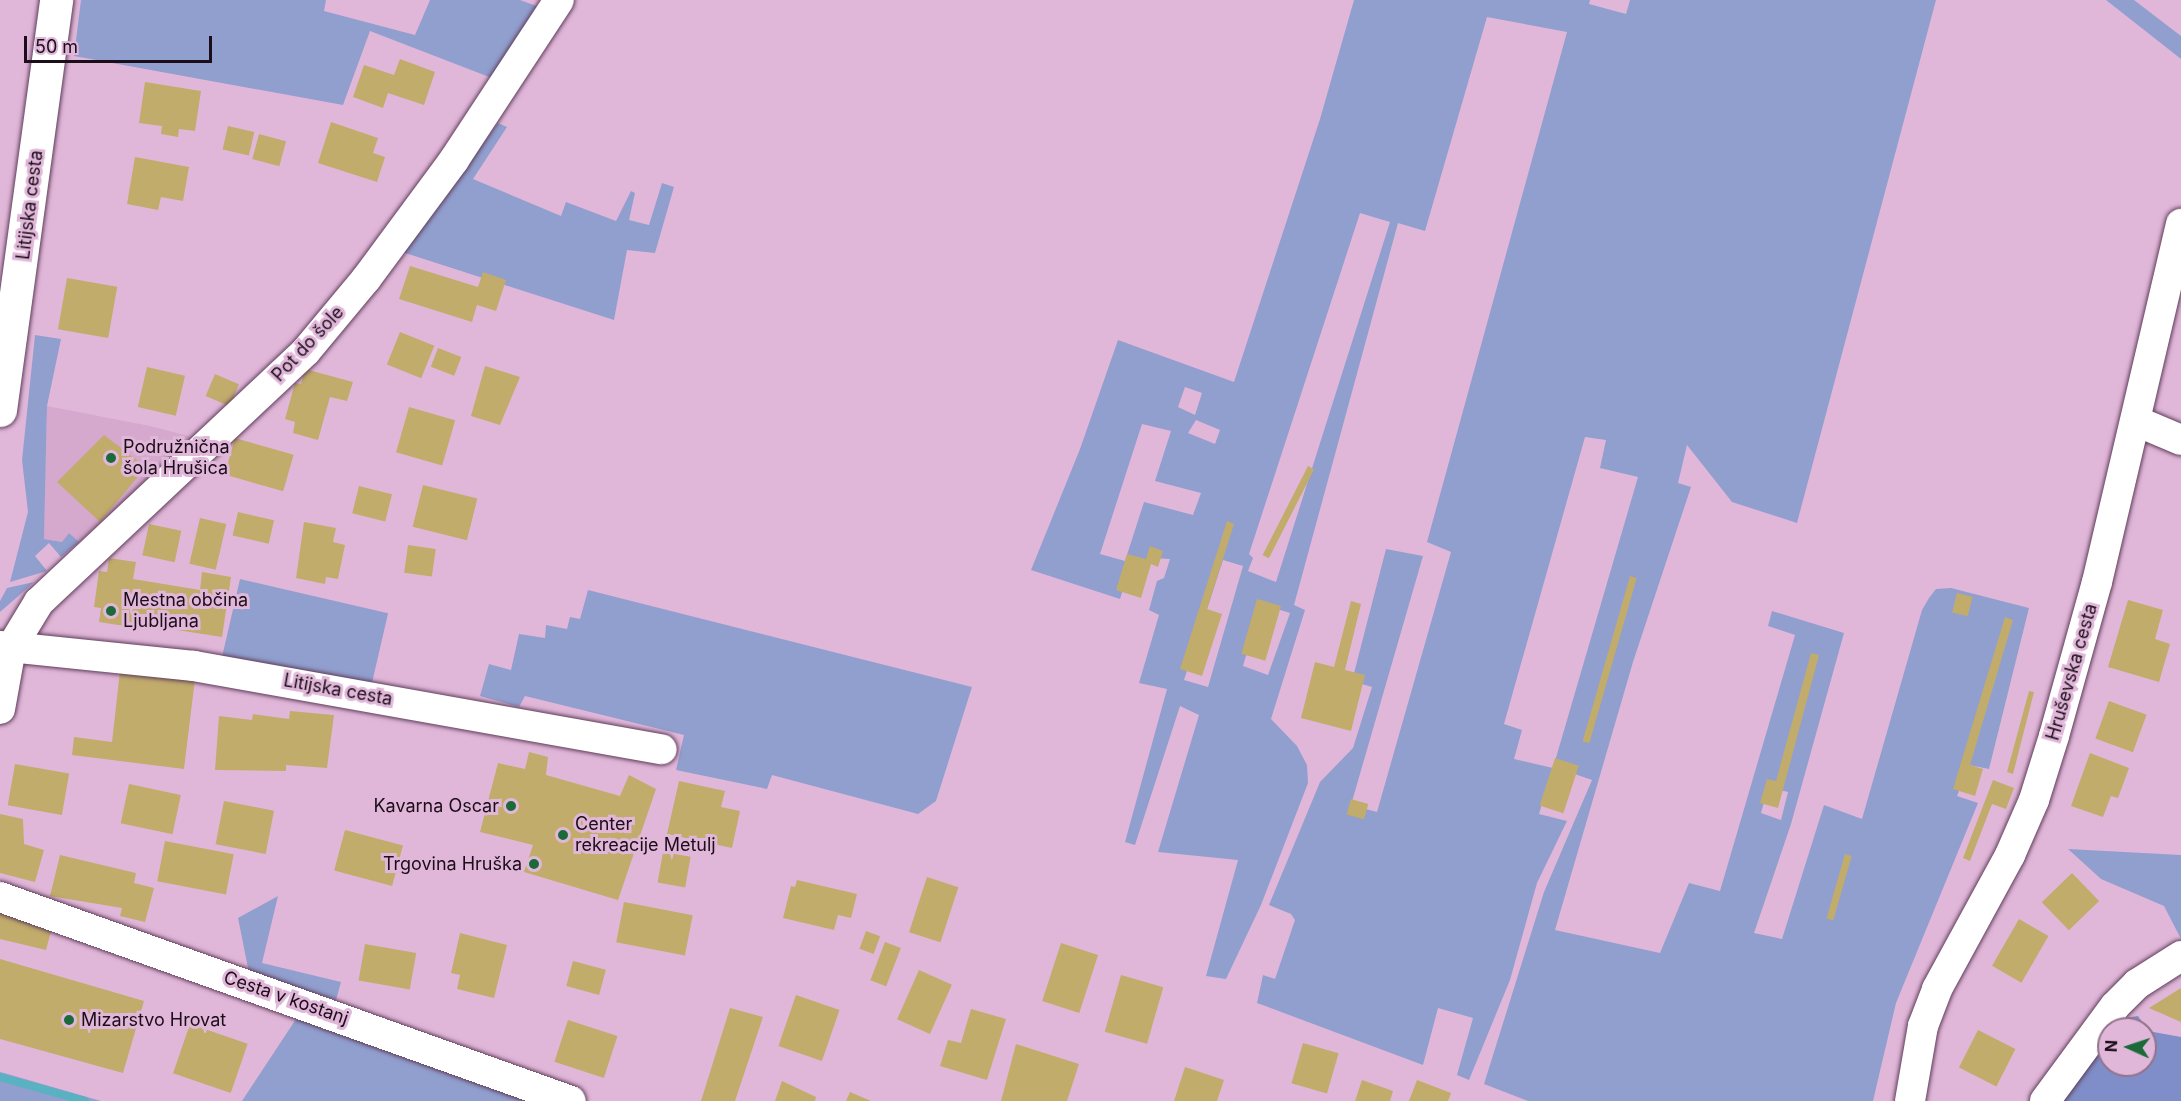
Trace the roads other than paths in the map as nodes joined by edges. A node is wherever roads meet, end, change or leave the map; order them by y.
1 (56, 0) edge
2 (559, 0) edge
3 (2181, 224) edge
4 (0, 410) edge
5 (2136, 421) junction
6 (2181, 440) edge
7 (5, 647) edge
8 (0, 709) edge
9 (662, 749) dead end
10 (0, 897) edge
11 (2181, 956) edge
12 (571, 1101) edge
13 (1910, 1101) edge
14 (2045, 1101) edge

1 - 4 main road, Litijska cesta
2 - 7 street, Pot do šole
3 - 5 street, Hruševska cesta
5 - 6 street
5 - 13 street, Hruševska cesta
7 - 8 street
7 - 9 street, Litijska cesta
10 - 12 street, Cesta v kostanj
11 - 14 street

